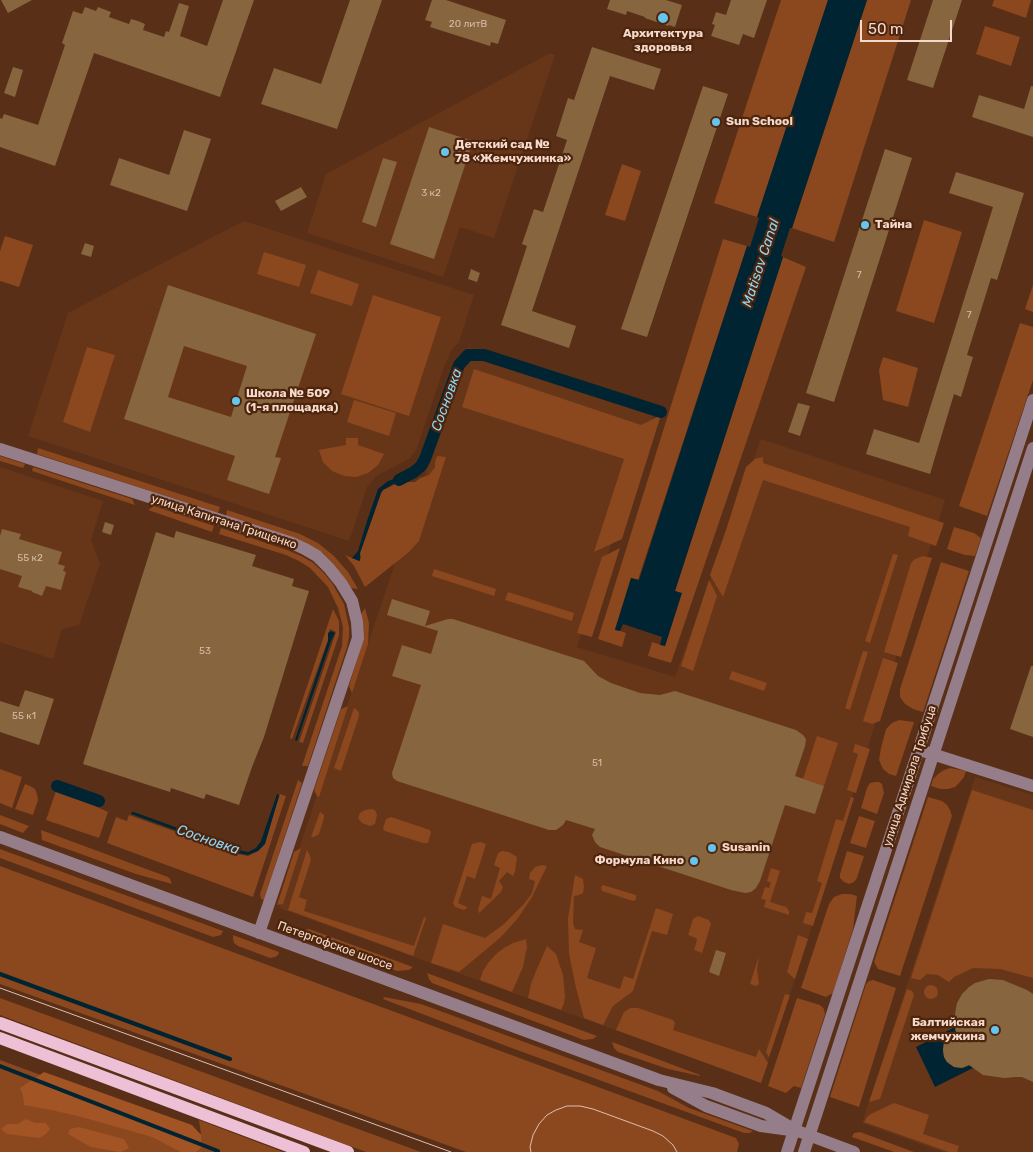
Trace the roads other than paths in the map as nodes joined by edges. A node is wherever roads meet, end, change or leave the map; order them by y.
1 (1033, 400) edge
2 (1033, 448) edge
3 (0, 449) edge
4 (919, 749) junction
5 (934, 754) junction
6 (1033, 786) edge
7 (0, 837) edge
8 (259, 932) junction
9 (0, 1023) edge
10 (0, 1038) edge
11 (795, 1130) junction
12 (810, 1136) junction
13 (304, 1152) edge
14 (348, 1152) edge
15 (787, 1152) edge
16 (804, 1152) edge
17 (854, 1152) edge

1 - 4 street, улица Адмирала Трибуца
2 - 5 street, улица Адмирала Трибуца
3 - 8 street, улица Капитана Грищенко
4 - 5 street
4 - 11 street, улица Адмирала Трибуца
5 - 6 street
5 - 12 street, улица Адмирала Трибуца
7 - 8 street, Петергофское шоссе
8 - 11 street, Петергофское шоссе
9 - 14 main road
10 - 13 main road
11 - 12 street, Петергофское шоссе
11 - 15 street, улица Адмирала Трибуца
12 - 16 street, улица Адмирала Трибуца
12 - 17 street, Петергофское шоссе

